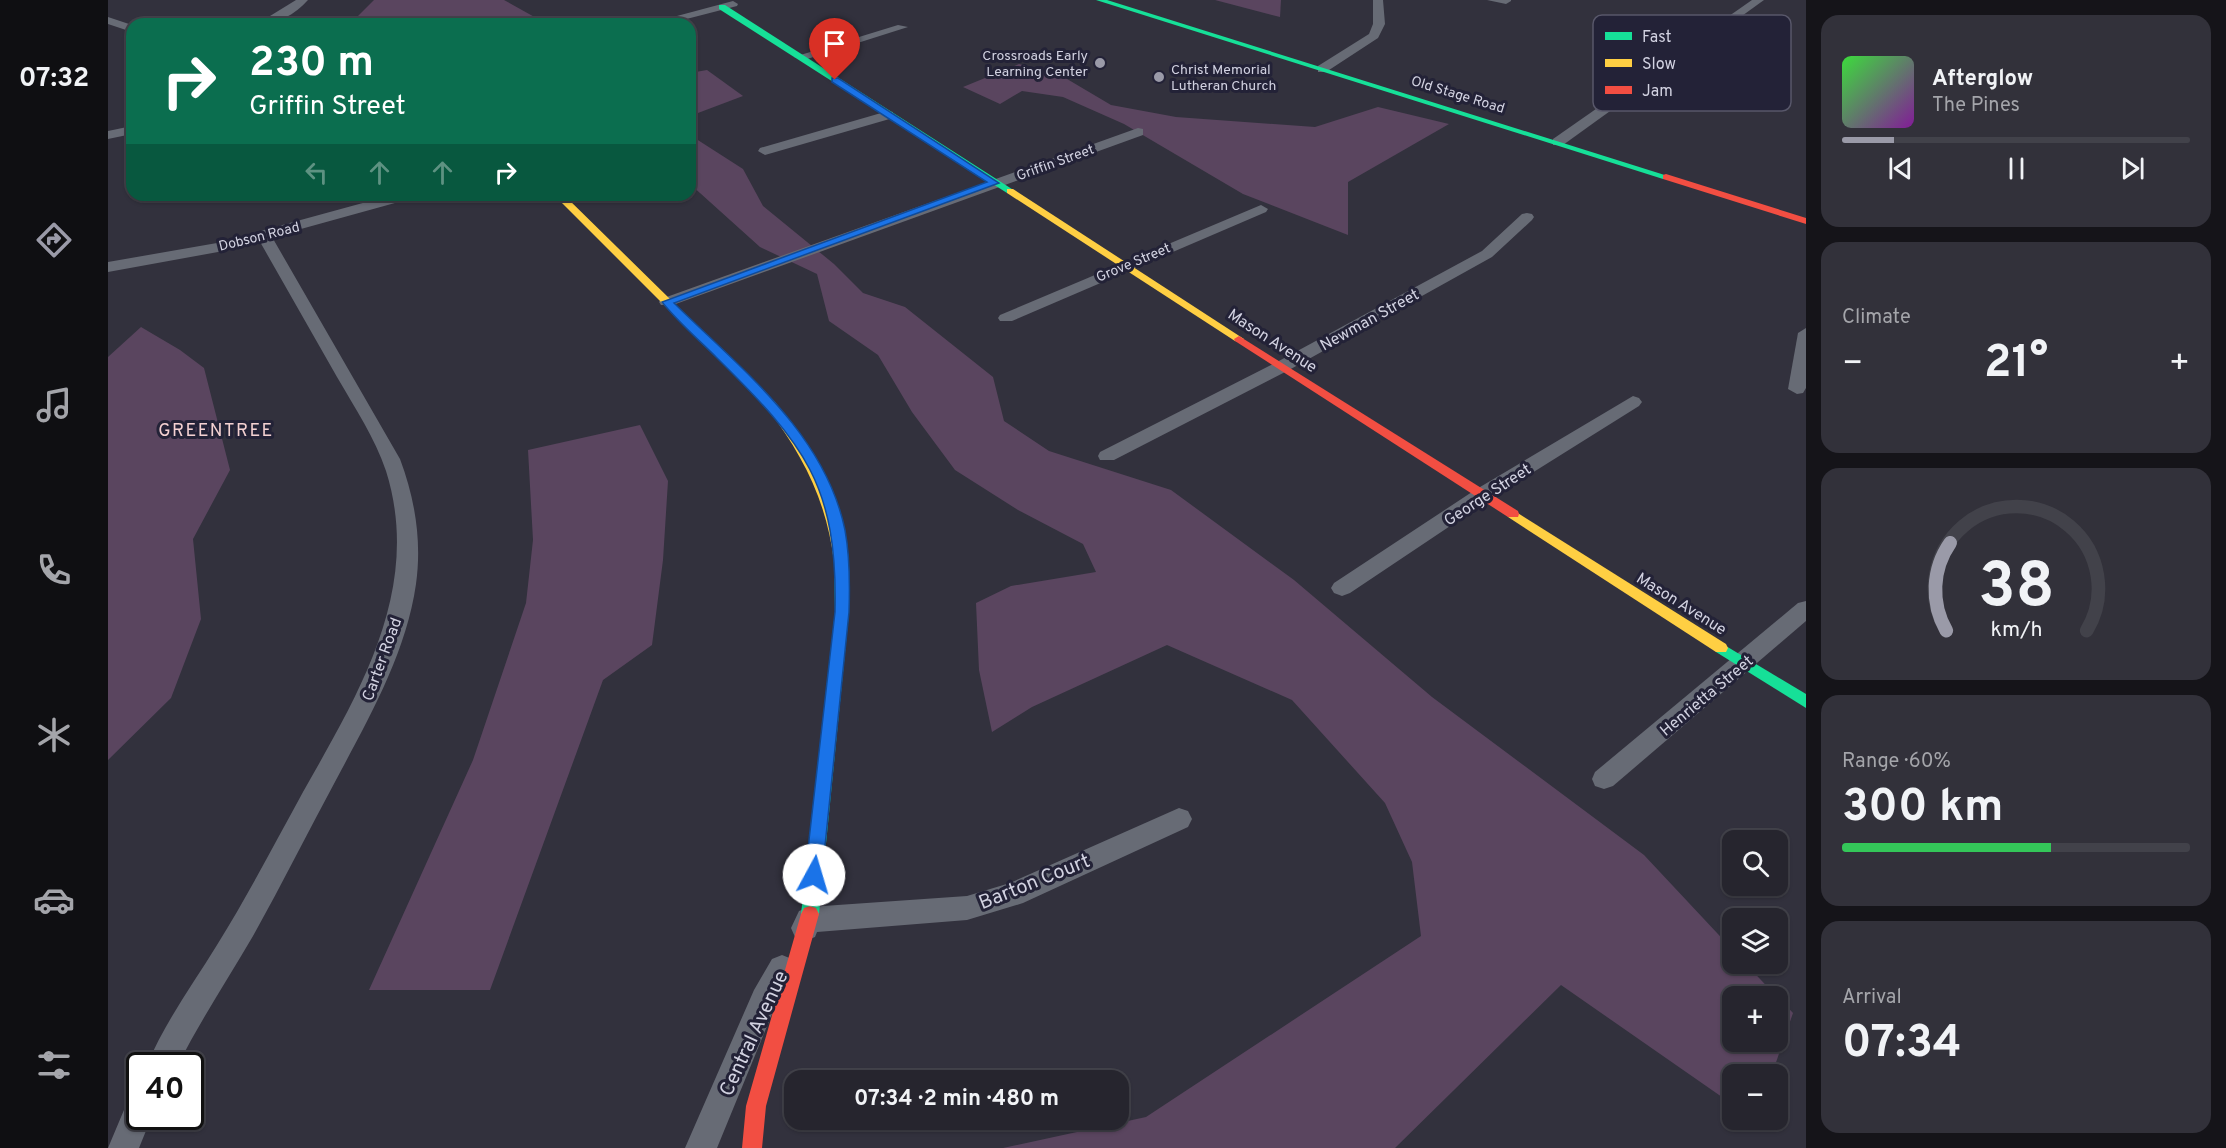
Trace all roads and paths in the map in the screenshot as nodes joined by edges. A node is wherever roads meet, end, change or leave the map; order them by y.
1 (303, 0) edge
2 (1100, 0) edge
3 (1378, 0) edge
4 (1492, 0) edge
5 (1759, 0) edge
6 (1506, 1) edge
7 (727, 6) joint
8 (1738, 15) edge
9 (275, 18) edge
10 (678, 18) edge
11 (108, 20) edge
12 (126, 27) edge
13 (902, 27) dead end
14 (800, 57) junction
15 (1322, 69) junction
16 (1602, 111) edge
17 (888, 115) junction
18 (126, 131) edge
19 (1138, 132) dead end
20 (108, 135) edge
21 (1558, 142) junction
22 (765, 151) dead end
23 (994, 183) junction
24 (387, 201) edge
25 (564, 201) edge
26 (1261, 209) dead end
27 (1527, 217) dead end
28 (1806, 221) edge
29 (264, 236) junction
30 (1125, 265) junction
31 (108, 267) edge
32 (667, 302) junction
33 (1006, 318) dead end
34 (1806, 333) edge
35 (1283, 366) junction
36 (1797, 388) dead end
37 (1633, 402) dead end
38 (1107, 456) dead end
39 (1482, 495) junction
40 (1342, 588) dead end
41 (1806, 609) edge
42 (1745, 663) junction
43 (1806, 702) edge
44 (1604, 779) dead end
45 (1179, 819) dead end
46 (809, 920) junction
47 (168, 1052) edge
48 (131, 1130) edge
49 (123, 1148) edge
50 (701, 1148) edge
51 (752, 1148) edge

1 - 9 street
2 - 15 street, Old Stage Road
3 - 15 street
4 - 6 street
5 - 8 street
7 - 10 street
7 - 14 street, Mason Avenue
11 - 12 street
13 - 14 street
14 - 17 street, Mason Avenue
15 - 21 street, Old Stage Road
16 - 21 street
17 - 22 street
17 - 23 street, Mason Avenue
18 - 20 street
19 - 23 street, Griffin Street
21 - 28 street, Old Stage Road
23 - 30 street, Mason Avenue
23 - 32 street, Griffin Street
24 - 29 street, Dobson Road
25 - 32 street, Central Avenue
26 - 30 street, Grove Street
27 - 35 street, Newman Street
29 - 31 street, Dobson Road
29 - 47 street, Carter Road
30 - 33 street, Grove Street
30 - 35 street, Mason Avenue
32 - 46 street, Central Avenue
34 - 36 street
35 - 38 street, Newman Street
35 - 39 street, Mason Avenue
37 - 39 street, George Street
39 - 40 street, George Street
39 - 42 street, Mason Avenue
41 - 42 street, Henrietta Street
42 - 43 street, Mason Avenue
42 - 44 street, Henrietta Street
45 - 46 street, Barton Court
46 - 50 street, Central Avenue
46 - 51 street, Central Avenue
48 - 49 street

